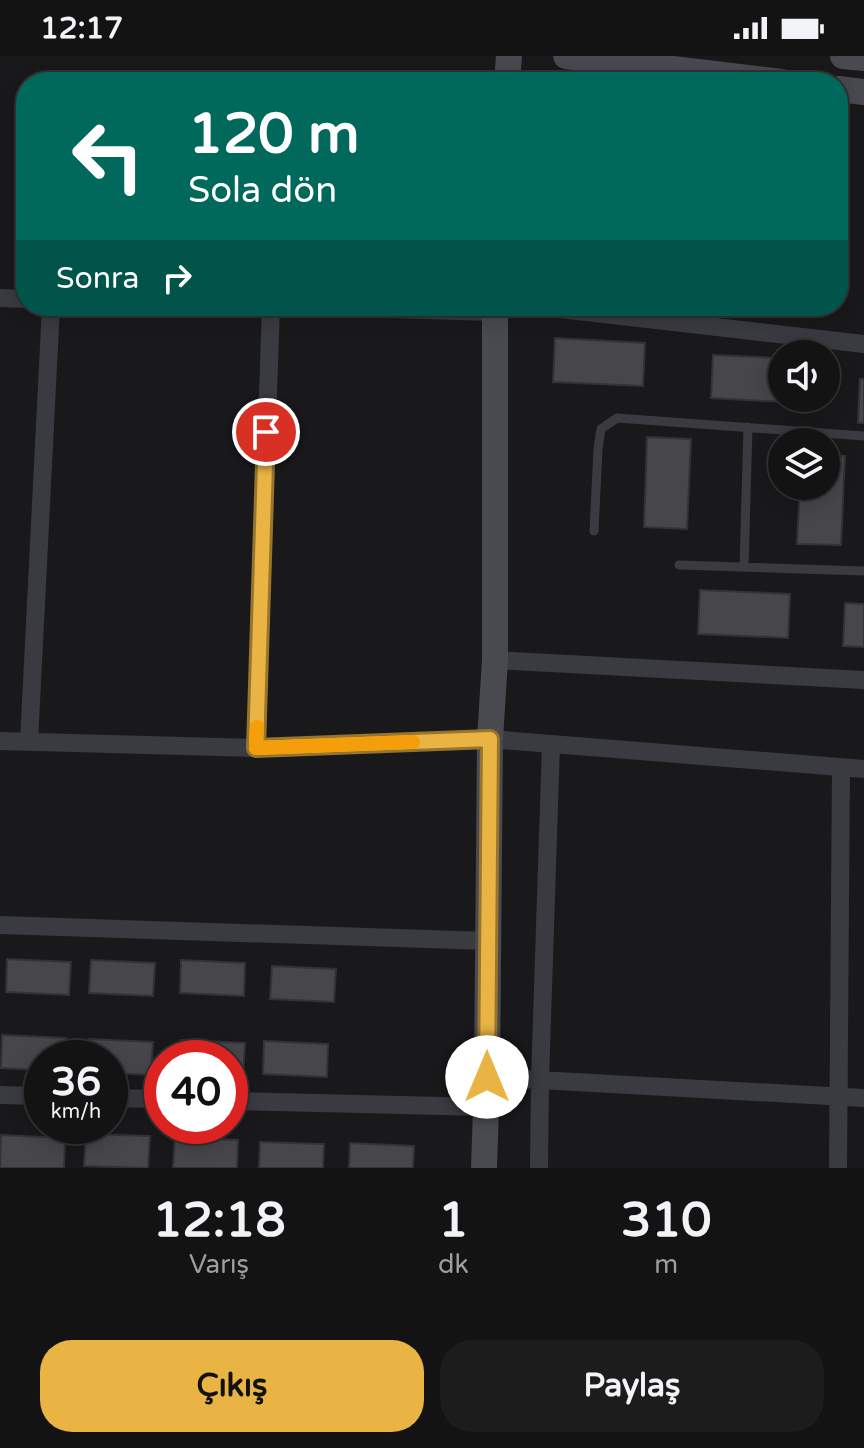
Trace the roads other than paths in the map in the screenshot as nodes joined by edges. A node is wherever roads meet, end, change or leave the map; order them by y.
1 (566, 56) edge
2 (843, 56) edge
3 (864, 58) edge
4 (698, 72) edge
5 (50, 316) edge
6 (271, 316) edge
7 (495, 316) edge
8 (621, 316) edge
9 (864, 344) edge
10 (748, 427) junction
11 (864, 436) edge
12 (594, 531) dead end
13 (679, 565) dead end
14 (744, 567) junction
15 (864, 571) edge
16 (495, 660) junction
17 (864, 680) edge
18 (490, 739) junction
19 (0, 741) edge
20 (29, 742) junction
21 (551, 744) junction
22 (256, 748) junction
23 (841, 768) junction
24 (864, 769) edge
25 (0, 925) edge
26 (488, 941) junction
27 (487, 1077) junction
28 (540, 1080) junction
29 (0, 1095) edge
30 (24, 1096) edge
31 (839, 1097) junction
32 (864, 1098) edge
33 (248, 1101) edge
34 (485, 1107) junction
35 (484, 1168) edge
36 (539, 1168) edge
37 (838, 1168) edge

1 - 4 street
2 - 3 street
5 - 20 street
6 - 22 street
7 - 16 street
8 - 9 street
10 - 11 lane
10 - 12 lane
10 - 14 lane
13 - 14 lane
14 - 15 lane
16 - 17 street
16 - 18 street
18 - 21 street
18 - 22 street
18 - 26 street
19 - 20 street
20 - 22 street
21 - 23 street
21 - 28 street
23 - 24 street
23 - 31 street
25 - 26 street
26 - 27 street
27 - 28 street
27 - 34 street
28 - 31 street
28 - 36 street
29 - 30 street
31 - 32 street
31 - 37 street
33 - 34 street
34 - 35 street

